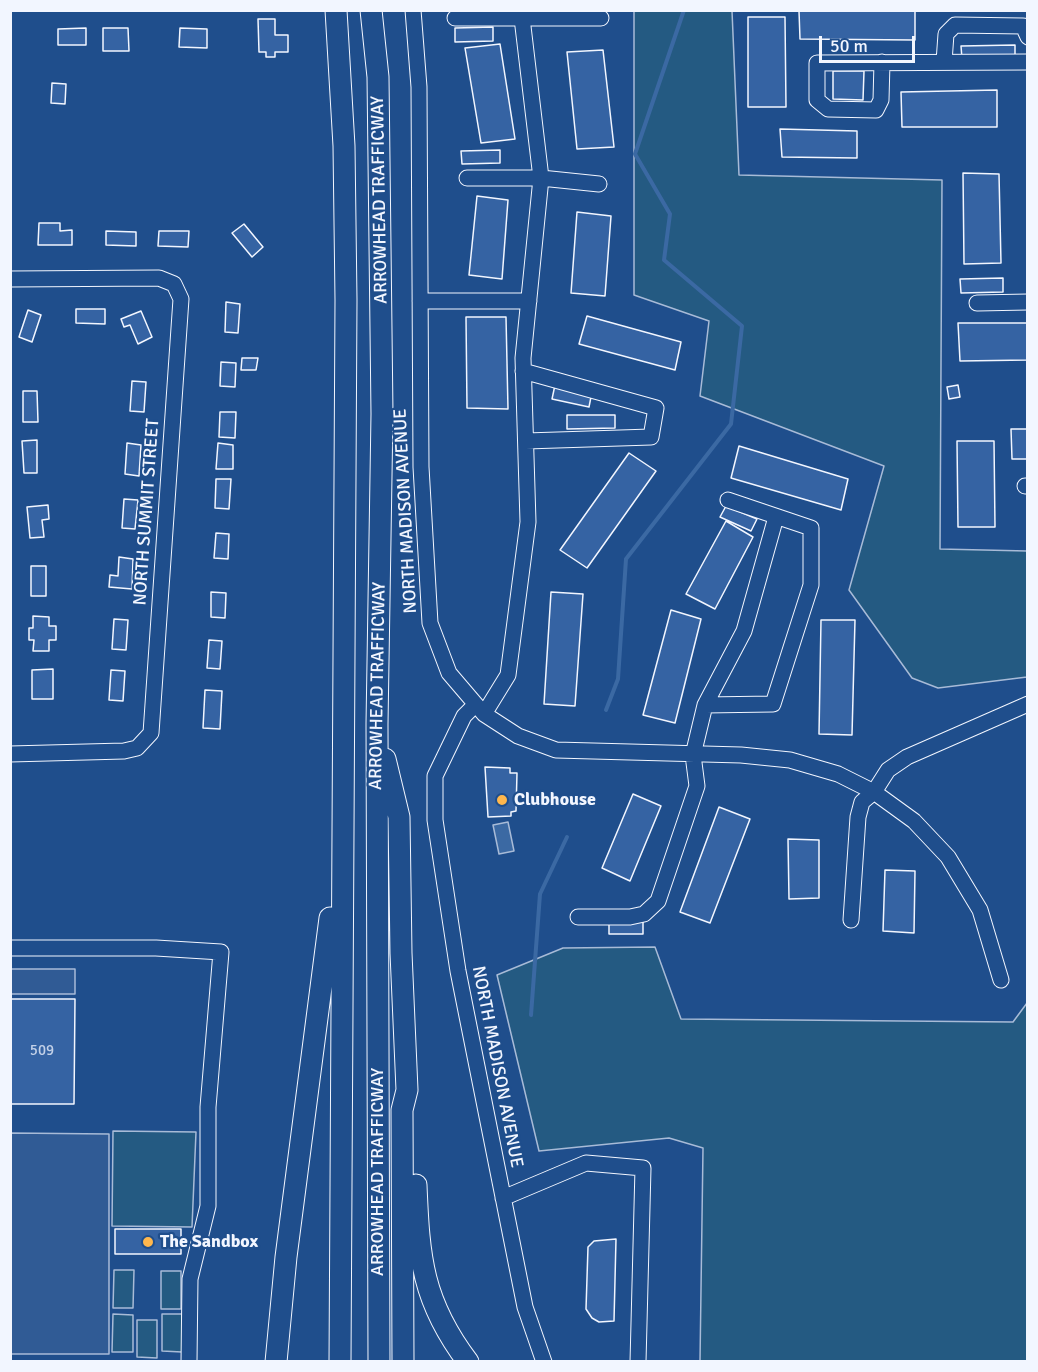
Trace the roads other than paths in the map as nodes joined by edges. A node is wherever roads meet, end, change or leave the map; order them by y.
1 (336, 10) edge
2 (371, 10) edge
3 (413, 10) edge
4 (455, 18) dead end
5 (522, 18) junction
6 (601, 18) dead end
7 (1028, 37) edge
8 (882, 62) junction
9 (944, 62) junction
10 (1028, 62) edge
11 (467, 178) dead end
12 (541, 178) junction
13 (599, 184) dead end
14 (10, 279) edge
15 (420, 301) junction
16 (529, 301) junction
17 (1028, 302) edge
18 (977, 303) dead end
19 (523, 371) junction
20 (526, 441) junction
21 (728, 500) dead end
22 (776, 517) junction
23 (1028, 704) edge
24 (705, 705) junction
25 (479, 709) junction
26 (377, 724) junction
27 (10, 754) edge
28 (693, 754) junction
29 (874, 792) junction
30 (341, 837) junction
31 (578, 917) dead end
32 (851, 920) dead end
33 (10, 948) edge
34 (1001, 980) dead end
35 (407, 1090) junction
36 (503, 1198) junction
37 (189, 1362) edge
38 (276, 1362) edge
39 (340, 1362) edge
40 (379, 1362) edge
41 (403, 1362) edge
42 (468, 1362) edge
43 (544, 1362) edge
44 (638, 1362) edge

1 - 30 highway, ARROWHEAD TRAFFICWAY
2 - 26 highway, ARROWHEAD TRAFFICWAY
3 - 15 street, NORTH MADISON AVENUE
4 - 5 street
5 - 6 street
5 - 12 street
7 - 9 street
8 - 8 street
8 - 9 street
9 - 10 street
11 - 12 street
12 - 13 street
12 - 16 street
14 - 27 street, NORTH SUMMIT STREET
15 - 16 street
15 - 25 street, NORTH MADISON AVENUE
16 - 19 street
17 - 18 street
19 - 20 street
19 - 20 street
20 - 25 street
21 - 22 street
22 - 24 street
22 - 24 street
23 - 29 street
24 - 28 street
25 - 28 street, NORTH MADISON AVENUE
25 - 36 street, NORTH MADISON AVENUE
26 - 35 highway
26 - 40 highway, ARROWHEAD TRAFFICWAY
28 - 29 street, NORTH MADISON AVENUE
28 - 31 street
29 - 32 street
29 - 34 street, NORTH MADISON AVENUE
30 - 38 highway
30 - 39 highway, ARROWHEAD TRAFFICWAY
33 - 37 street
35 - 41 highway
35 - 42 highway
36 - 43 street, NORTH MADISON AVENUE
36 - 44 street

